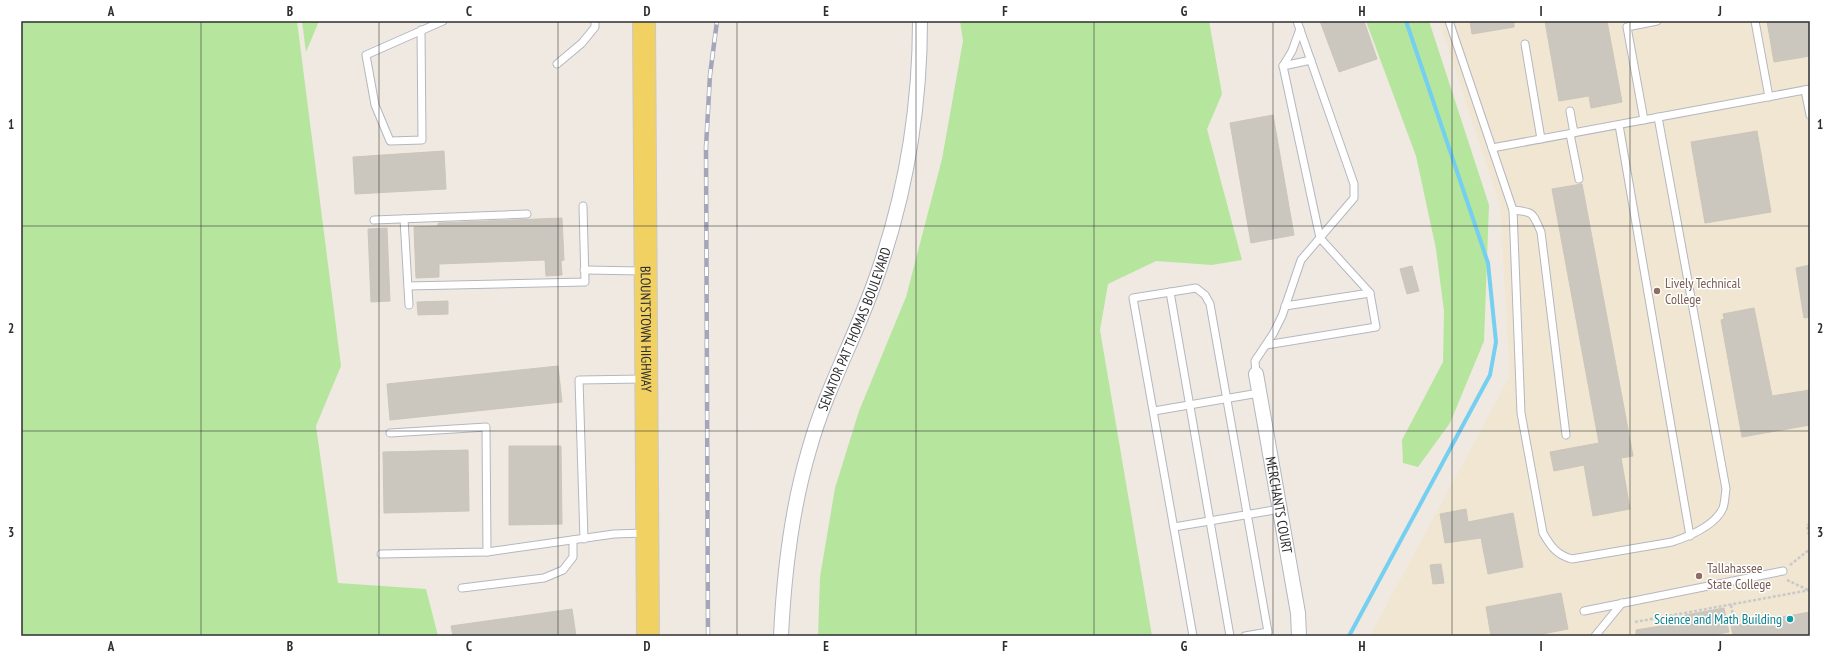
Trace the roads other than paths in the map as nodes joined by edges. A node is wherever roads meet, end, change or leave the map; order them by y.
1 (443, 21) edge
2 (595, 21) edge
3 (644, 21) edge
4 (920, 21) edge
5 (1297, 21) edge
6 (1449, 21) edge
7 (1657, 21) edge
8 (1754, 21) edge
9 (1300, 29) junction
10 (421, 30) junction
11 (1525, 44) dead end
12 (1311, 60) junction
13 (557, 64) dead end
14 (1283, 66) junction
15 (1808, 89) edge
16 (1768, 97) junction
17 (1570, 112) dead end
18 (1810, 115) edge
19 (1658, 117) junction
20 (1644, 120) junction
21 (1619, 125) junction
22 (1572, 134) junction
23 (1541, 139) junction
24 (1492, 148) junction
25 (1579, 180) dead end
26 (583, 206) dead end
27 (1513, 210) junction
28 (527, 214) dead end
29 (404, 219) junction
30 (374, 220) dead end
31 (1320, 238) junction
32 (584, 270) junction
33 (645, 270) junction
34 (408, 286) junction
35 (1170, 292) junction
36 (1370, 292) junction
37 (409, 305) dead end
38 (1285, 306) junction
39 (1266, 345) junction
40 (1256, 374) joint
41 (646, 379) junction
42 (1259, 393) junction
43 (1227, 399) junction
44 (1190, 405) junction
45 (1154, 412) junction
46 (390, 434) dead end
47 (1566, 435) dead end
48 (1280, 509) junction
49 (1247, 515) junction
50 (1210, 521) junction
51 (1174, 527) junction
52 (647, 533) junction
53 (1690, 536) junction
54 (584, 539) junction
55 (573, 540) junction
56 (487, 552) junction
57 (381, 554) dead end
58 (1783, 571) road end
59 (462, 588) dead end
60 (1622, 603) junction
61 (1584, 611) dead end
62 (648, 636) edge
63 (781, 636) edge
64 (1193, 636) edge
65 (1230, 636) edge
66 (1245, 636) edge
67 (1299, 636) edge
68 (1595, 636) edge

1 - 10 lane
2 - 13 lane
3 - 33 main road, BLOUNTSTOWN HIGHWAY
4 - 63 street, SENATOR PAT THOMAS BOULEVARD
5 - 9 lane
6 - 24 lane
7 - 20 lane
8 - 16 lane
9 - 12 lane
9 - 14 lane
10 - 10 lane
11 - 23 lane
12 - 14 lane
12 - 31 lane
14 - 31 lane
15 - 16 lane
15 - 18 lane
16 - 19 lane
17 - 22 lane
19 - 20 lane
19 - 53 lane
20 - 21 lane
21 - 22 lane
21 - 53 lane
22 - 23 lane
22 - 25 lane
23 - 24 lane
24 - 27 lane
26 - 32 lane
27 - 47 lane
27 - 53 lane
28 - 29 lane
29 - 30 lane
29 - 34 lane
31 - 36 lane
31 - 38 lane
32 - 33 lane
32 - 34 lane
33 - 41 main road, BLOUNTSTOWN HIGHWAY
34 - 37 lane
35 - 43 lane
35 - 44 lane
35 - 45 lane
36 - 38 lane
36 - 39 lane
38 - 39 lane
39 - 40 lane
40 - 42 street, MERCHANTS COURT
41 - 52 main road, BLOUNTSTOWN HIGHWAY
41 - 54 lane
42 - 43 lane
42 - 48 street, MERCHANTS COURT
43 - 44 lane
43 - 49 lane
44 - 45 lane
44 - 50 lane
45 - 51 lane
46 - 56 lane
48 - 49 lane
48 - 67 street, MERCHANTS COURT
49 - 50 lane
49 - 66 lane
50 - 51 lane
50 - 65 lane
51 - 64 lane
52 - 54 lane
52 - 62 main road, BLOUNTSTOWN HIGHWAY
54 - 55 lane
55 - 56 lane
55 - 59 lane
56 - 57 lane
58 - 60 lane
60 - 61 lane
60 - 68 lane

